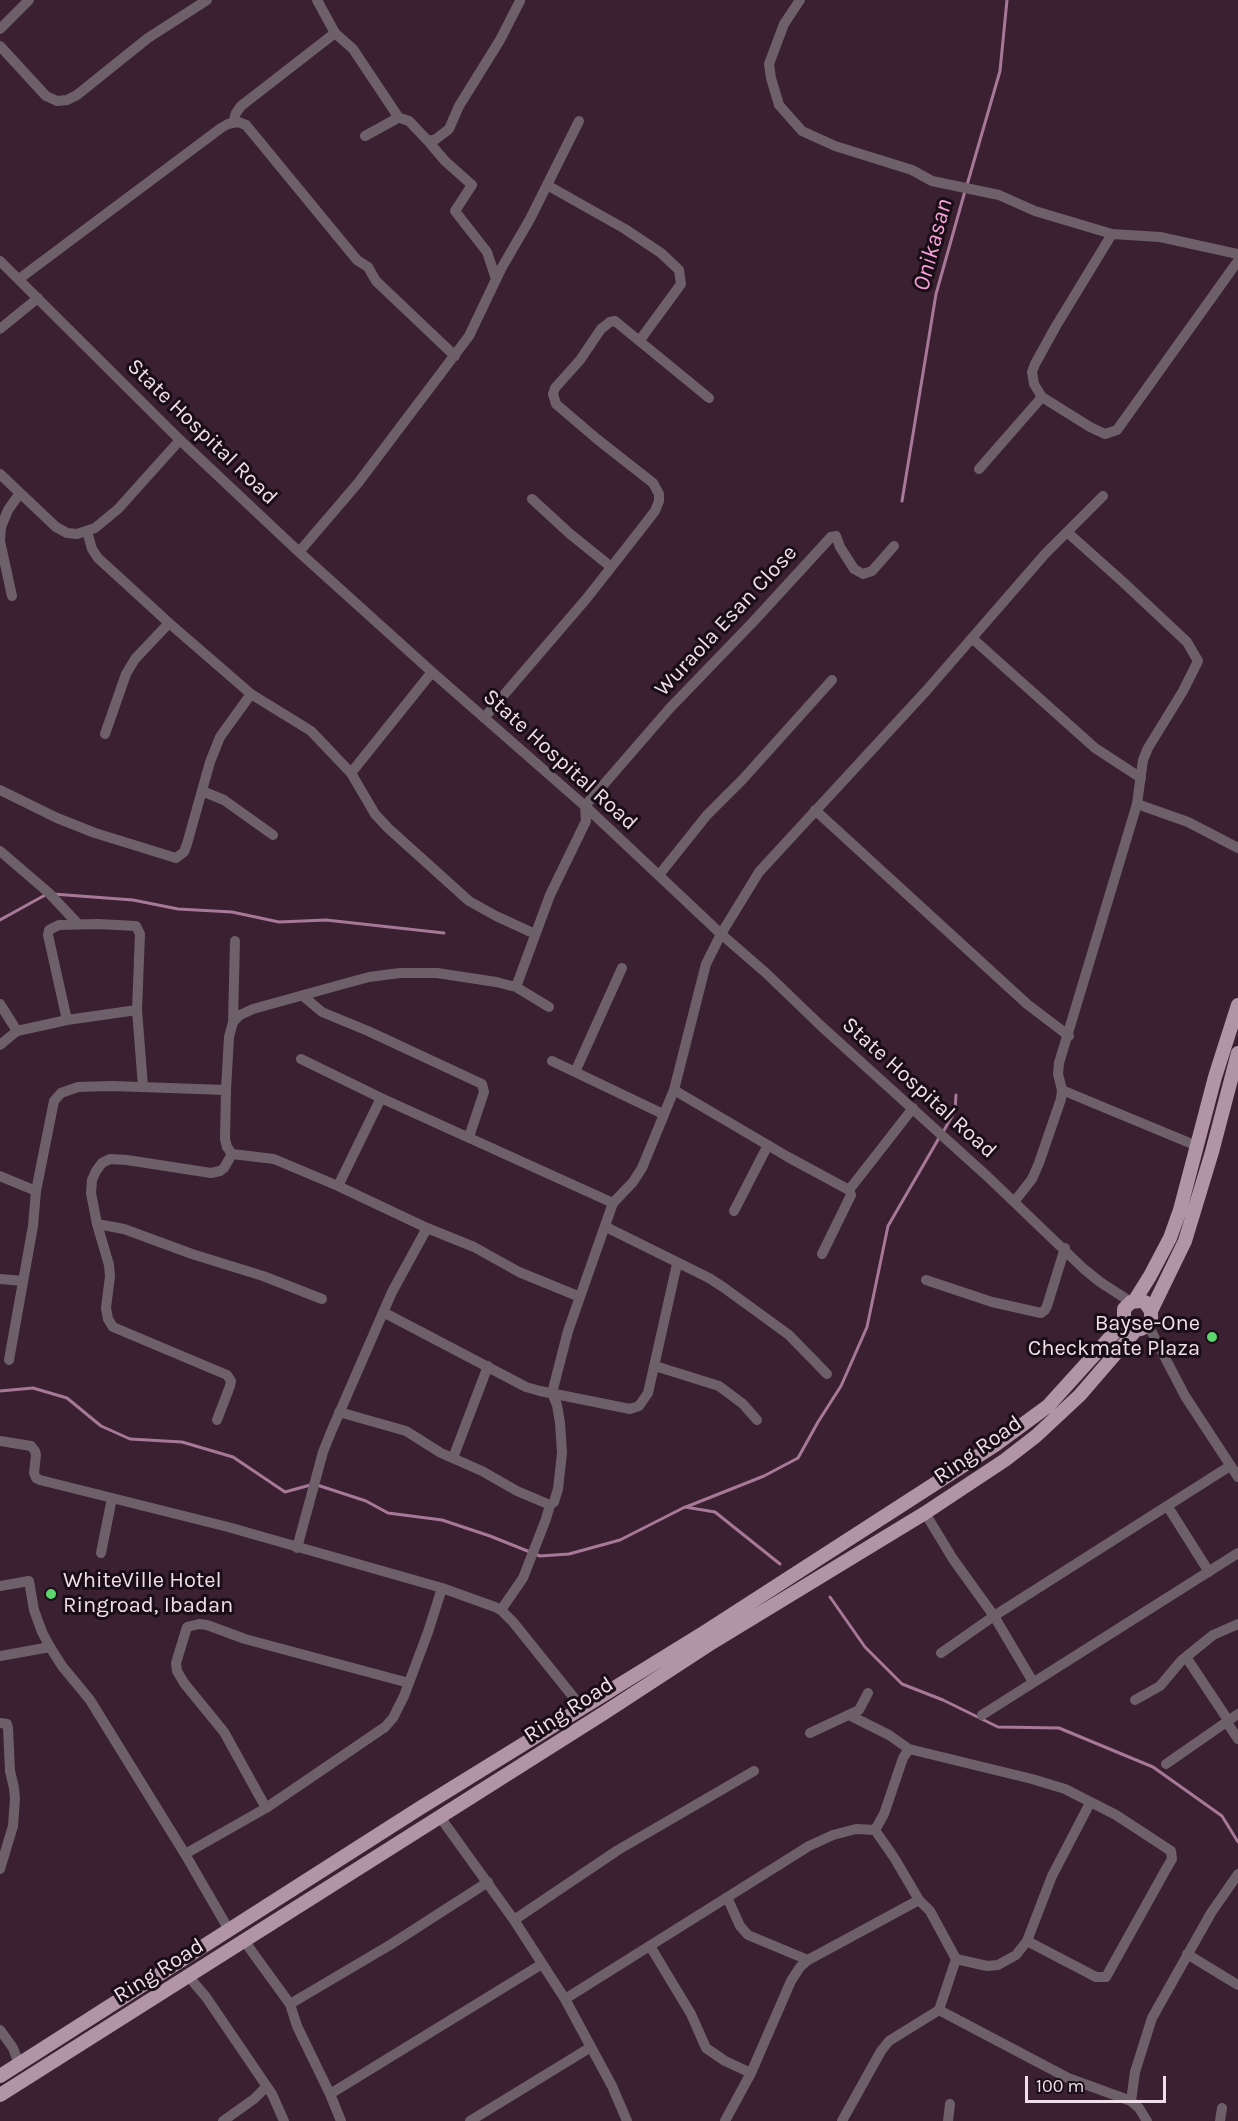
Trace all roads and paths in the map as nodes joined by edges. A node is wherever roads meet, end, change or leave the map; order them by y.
1 (29, 0) edge
2 (207, 0) edge
3 (317, 0) edge
4 (800, 0) edge
5 (519, 1) edge
6 (0, 29) edge
7 (335, 33) junction
8 (0, 46) edge
9 (397, 117) junction
10 (579, 121) dead end
11 (233, 123) junction
12 (365, 136) dead end
13 (428, 141) junction
14 (547, 185) junction
15 (1112, 234) junction
16 (1238, 254) edge
17 (0, 261) edge
18 (1238, 261) edge
19 (19, 279) junction
20 (496, 279) junction
21 (38, 298) junction
22 (0, 329) edge
23 (640, 340) junction
24 (455, 356) junction
25 (1042, 397) junction
26 (709, 398) dead end
27 (180, 440) junction
28 (979, 469) dead end
29 (0, 474) edge
30 (20, 493) junction
31 (1103, 496) dead end
32 (532, 499) dead end
33 (87, 531) junction
34 (1067, 532) junction
35 (0, 540) edge
36 (894, 546) dead end
37 (299, 552) junction
38 (611, 567) junction
39 (12, 596) dead end
40 (169, 623) junction
41 (973, 639) junction
42 (432, 672) junction
43 (832, 680) dead end
44 (251, 694) junction
45 (484, 718) junction
46 (105, 734) dead end
47 (351, 773) junction
48 (1140, 778) junction
49 (0, 790) edge
50 (202, 791) junction
51 (1137, 804) junction
52 (585, 806) junction
53 (815, 810) junction
54 (273, 835) dead end
55 (1238, 848) edge
56 (0, 851) edge
57 (659, 875) junction
58 (78, 924) junction
59 (535, 934) junction
60 (721, 934) junction
61 (236, 941) dead end
62 (622, 968) dead end
63 (516, 987) junction
64 (303, 996) junction
65 (0, 1004) edge
66 (1238, 1005) edge
67 (549, 1007) dead end
68 (137, 1010) junction
69 (68, 1020) junction
70 (234, 1022) junction
71 (17, 1031) junction
72 (1069, 1036) junction
73 (0, 1045) edge
74 (1238, 1053) edge
75 (301, 1059) dead end
76 (552, 1062) dead end
77 (575, 1072) junction
78 (1234, 1080) edge
79 (143, 1087) junction
80 (226, 1090) junction
81 (674, 1090) junction
82 (1062, 1090) junction
83 (381, 1098) junction
84 (913, 1108) junction
85 (663, 1114) junction
86 (469, 1137) junction
87 (768, 1145) junction
88 (1197, 1146) junction
89 (232, 1154) junction
90 (0, 1176) edge
91 (338, 1185) junction
92 (849, 1190) junction
93 (36, 1191) junction
94 (1014, 1202) junction
95 (613, 1203) junction
96 (734, 1211) dead end
97 (97, 1224) junction
98 (606, 1227) junction
99 (427, 1228) junction
100 (1065, 1248) junction
101 (822, 1254) dead end
102 (677, 1264) junction
103 (0, 1279) edge
104 (926, 1280) dead end
105 (22, 1281) junction
106 (580, 1297) junction
107 (322, 1299) dead end
108 (1151, 1311) junction
109 (383, 1312) junction
110 (1134, 1317) junction
111 (9, 1360) dead end
112 (488, 1366) junction
113 (655, 1366) junction
114 (828, 1374) dead end
115 (552, 1394) junction
116 (339, 1412) junction
117 (217, 1420) dead end
118 (757, 1420) dead end
119 (0, 1441) edge
120 (453, 1458) junction
121 (1230, 1466) junction
122 (1238, 1477) edge
123 (112, 1497) junction
124 (550, 1505) junction
125 (1168, 1507) junction
126 (925, 1513) junction
127 (297, 1548) junction
128 (101, 1553) dead end
129 (1238, 1553) edge
130 (1209, 1572) junction
131 (0, 1586) edge
132 (442, 1588) junction
133 (501, 1610) junction
134 (994, 1616) junction
135 (1238, 1624) edge
136 (50, 1647) junction
137 (941, 1653) dead end
138 (0, 1656) edge
139 (1186, 1657) junction
140 (1034, 1682) junction
141 (409, 1683) junction
142 (868, 1694) dead end
143 (1135, 1700) dead end
144 (583, 1709) junction
145 (849, 1715) junction
146 (982, 1715) dead end
147 (1231, 1718) edge
148 (0, 1723) edge
149 (810, 1733) dead end
150 (1238, 1739) edge
151 (909, 1749) junction
152 (1166, 1764) dead end
153 (754, 1771) dead end
154 (1090, 1803) junction
155 (266, 1808) junction
156 (440, 1817) junction
157 (0, 1825) edge
158 (13, 1826) junction
159 (874, 1830) junction
160 (185, 1854) junction
161 (0, 1869) edge
162 (1238, 1874) edge
163 (488, 1882) junction
164 (727, 1897) junction
165 (919, 1900) junction
166 (514, 1920) junction
167 (229, 1930) junction
168 (1027, 1941) junction
169 (245, 1942) junction
170 (650, 1946) junction
171 (1187, 1954) junction
172 (956, 1959) junction
173 (807, 1960) junction
174 (542, 1964) junction
175 (189, 1977) junction
176 (1238, 1985) edge
177 (565, 1999) junction
178 (290, 2004) junction
179 (939, 2010) junction
180 (0, 2030) edge
181 (591, 2046) junction
182 (19, 2064) junction
183 (751, 2073) junction
184 (0, 2076) edge
185 (266, 2087) junction
186 (330, 2094) junction
187 (0, 2096) edge
188 (1131, 2101) junction
189 (950, 2104) dead end
190 (1222, 2108) dead end
191 (223, 2121) edge
192 (284, 2121) edge
193 (341, 2121) edge
194 (470, 2121) edge
195 (627, 2121) edge
196 (725, 2121) edge
197 (842, 2121) edge
198 (948, 2121) edge
199 (1147, 2121) edge
200 (1221, 2121) edge

1 - 6 street
2 - 8 street
3 - 7 street
4 - 15 street
5 - 13 street
7 - 9 street
7 - 11 street
9 - 12 street
9 - 13 street
10 - 14 street
11 - 19 street
11 - 24 street
13 - 20 street
14 - 20 street
14 - 23 street
15 - 16 street
15 - 25 street
17 - 19 street, State Hospital Road
18 - 25 street
19 - 21 street, State Hospital Road
20 - 24 street
21 - 22 street
21 - 27 street, State Hospital Road
23 - 26 street
23 - 38 street
24 - 37 street
25 - 28 street
27 - 33 street
27 - 37 street, State Hospital Road
29 - 30 street
30 - 33 street
30 - 35 street
31 - 34 street
32 - 38 street
33 - 40 street
34 - 41 street
34 - 48 street
35 - 39 street
36 - 52 street, Wuraola Esan Close
37 - 42 street, State Hospital Road
38 - 45 street
40 - 44 street
40 - 46 street
41 - 48 street
41 - 53 street
42 - 45 street, State Hospital Road
42 - 47 street
43 - 57 street
44 - 47 street
44 - 50 street
45 - 52 street, State Hospital Road
47 - 59 street
48 - 51 street
49 - 50 street
50 - 54 street
51 - 55 street
51 - 72 street
52 - 57 street, State Hospital Road
52 - 59 street
53 - 60 street
53 - 72 street
56 - 58 street
57 - 60 street, State Hospital Road
58 - 68 street
58 - 69 street
59 - 63 street
60 - 81 street
60 - 84 street, State Hospital Road
61 - 70 street
62 - 77 street
63 - 64 street
63 - 67 street
64 - 70 street
64 - 86 street
65 - 71 street
66 - 88 main road, Ring Road
68 - 69 street
68 - 79 street
69 - 71 street
70 - 80 street
71 - 73 street
72 - 82 street
74 - 78 main road
75 - 83 street
76 - 77 street
77 - 85 street
78 - 108 main road
79 - 80 street
79 - 93 street
80 - 89 street
81 - 85 street
81 - 87 street
82 - 88 street
82 - 94 street
83 - 86 street
83 - 91 street
84 - 92 street
84 - 94 street, State Hospital Road
85 - 95 street
86 - 95 street
87 - 92 street
87 - 96 street
88 - 110 main road, Ring Road
89 - 91 street
89 - 97 street
90 - 93 street
91 - 99 street
92 - 101 street
93 - 105 street
94 - 100 street, State Hospital Road
95 - 98 street
97 - 107 street
97 - 117 street
98 - 102 street
98 - 106 street
99 - 106 street
99 - 109 street
100 - 104 street
100 - 110 street, State Hospital Road
102 - 113 street
102 - 114 street
103 - 105 street
105 - 111 street
106 - 115 street
108 - 110 main road
108 - 110 main road
109 - 112 street
109 - 116 street
110 - 121 street, State Hospital Road
110 - 126 main road, Ring Road
110 - 144 main road, Ring Road
112 - 115 street
112 - 120 street
113 - 115 street
113 - 118 street
115 - 124 street
116 - 120 street
116 - 127 street
119 - 123 street
120 - 124 street
121 - 122 street, State Hospital Road
121 - 125 street
123 - 127 street
123 - 128 street
124 - 133 street
125 - 130 street
125 - 134 street
126 - 134 street
126 - 156 main road, Ring Road
127 - 132 street
129 - 130 street
130 - 140 street
131 - 136 street
132 - 133 street
132 - 141 street
133 - 144 street
134 - 137 street
134 - 140 street
135 - 139 street
136 - 138 street
136 - 160 street
139 - 143 street
139 - 147 street
140 - 146 street
141 - 155 street
141 - 155 street
142 - 145 street
144 - 167 main road, Ring Road
145 - 149 street
145 - 151 street
147 - 150 street
147 - 152 street
148 - 158 street
151 - 154 street
151 - 159 street
153 - 166 street
154 - 168 street
154 - 168 street
155 - 160 street
156 - 163 street
156 - 169 main road, Ring Road
157 - 158 street
158 - 161 street
159 - 164 street
159 - 165 street
160 - 167 street
162 - 171 street
163 - 166 street
163 - 178 street
164 - 170 street
164 - 173 street
165 - 172 street
165 - 173 street
166 - 174 street
167 - 182 main road, Ring Road
168 - 172 street
169 - 175 main road, Ring Road
169 - 178 street
170 - 177 street
170 - 183 street
171 - 176 street
171 - 188 street
172 - 179 street
173 - 183 street
174 - 177 street
174 - 186 street
175 - 185 street
175 - 187 main road, Ring Road
177 - 181 street
178 - 186 street
179 - 188 street
179 - 197 street
180 - 182 street
181 - 194 street
181 - 195 street
182 - 184 main road, Ring Road
183 - 196 street
185 - 191 street
185 - 192 street
186 - 193 street
188 - 199 street
189 - 198 street
190 - 200 street

